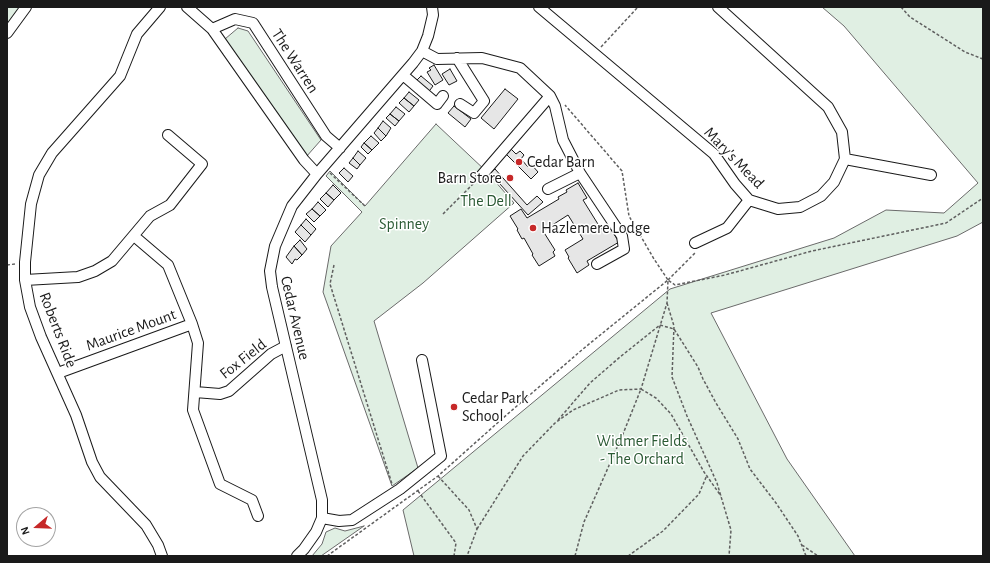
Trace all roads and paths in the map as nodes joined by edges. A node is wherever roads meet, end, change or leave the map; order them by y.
1 (26, 7) edge
2 (160, 7) edge
3 (187, 7) edge
4 (432, 7) edge
5 (539, 7) edge
6 (638, 7) edge
7 (718, 7) edge
8 (901, 7) edge
9 (212, 28) junction
10 (7, 33) edge
11 (422, 51) junction
12 (596, 53) junction
13 (457, 58) junction
14 (983, 59) edge
15 (402, 75) junction
16 (443, 96) dead end
17 (550, 96) junction
18 (460, 104) dead end
19 (168, 135) dead end
20 (340, 148) junction
21 (845, 159) junction
22 (320, 171) junction
23 (580, 173) junction
24 (931, 175) dead end
25 (481, 176) joint
26 (548, 189) dead end
27 (983, 198) edge
28 (749, 200) junction
29 (365, 206) dead end
30 (443, 214) dead end
31 (134, 236) junction
32 (695, 243) joint
33 (597, 264) dead end
34 (334, 265) dead end
35 (25, 280) junction
36 (668, 280) junction
37 (667, 303) junction
38 (192, 324) junction
39 (660, 325) junction
40 (674, 329) junction
41 (286, 346) junction
42 (422, 360) dead end
43 (58, 373) junction
44 (641, 389) junction
45 (195, 392) junction
46 (555, 423) junction
47 (707, 475) junction
48 (438, 476) junction
49 (392, 486) dead end
50 (418, 491) junction
51 (721, 496) junction
52 (258, 516) dead end
53 (322, 518) junction
54 (477, 529) junction
55 (802, 545) junction
56 (162, 556) edge
57 (297, 556) edge
58 (327, 556) edge
59 (454, 556) edge
60 (468, 556) edge
61 (575, 556) edge
62 (628, 556) edge
63 (729, 556) edge
64 (806, 556) edge
65 (818, 556) edge

1 - 10 street
2 - 35 street, Roberts Ride
3 - 9 street
4 - 11 street, Cedar Avenue
5 - 12 street, Mary's Mead
6 - 12 path
7 - 21 street
8 - 14 path
9 - 20 street, The Warren
9 - 22 street
11 - 13 street
11 - 15 street, Cedar Avenue
12 - 28 street, Mary's Mead
13 - 17 street
13 - 18 street
15 - 16 street
15 - 20 street, Cedar Avenue
17 - 23 street
17 - 25 street
17 - 36 path
19 - 31 street
20 - 22 street, Cedar Avenue
21 - 24 street
21 - 28 street, Mary's Mead
22 - 29 path
22 - 41 street, Cedar Avenue
23 - 26 street
23 - 33 street
25 - 30 path
27 - 36 path
28 - 32 street
31 - 35 street
31 - 38 street
32 - 36 path
34 - 49 path
35 - 43 street, Roberts Ride
36 - 37 path
36 - 48 path
37 - 39 path
37 - 40 path
38 - 43 street, Maurice Mount
38 - 45 street
39 - 40 path
39 - 44 path
39 - 46 path
40 - 51 path
40 - 55 path
41 - 45 street, Fox Field
41 - 53 street, Cedar Avenue
42 - 53 street
43 - 56 street, Roberts Ride
44 - 46 path
44 - 47 path
44 - 61 path
45 - 52 street
46 - 54 path
47 - 51 path
47 - 62 path
48 - 50 path
48 - 54 path
50 - 58 path
50 - 59 path
51 - 63 path
53 - 57 street, Cedar Avenue
54 - 60 path
55 - 64 path
55 - 65 path

